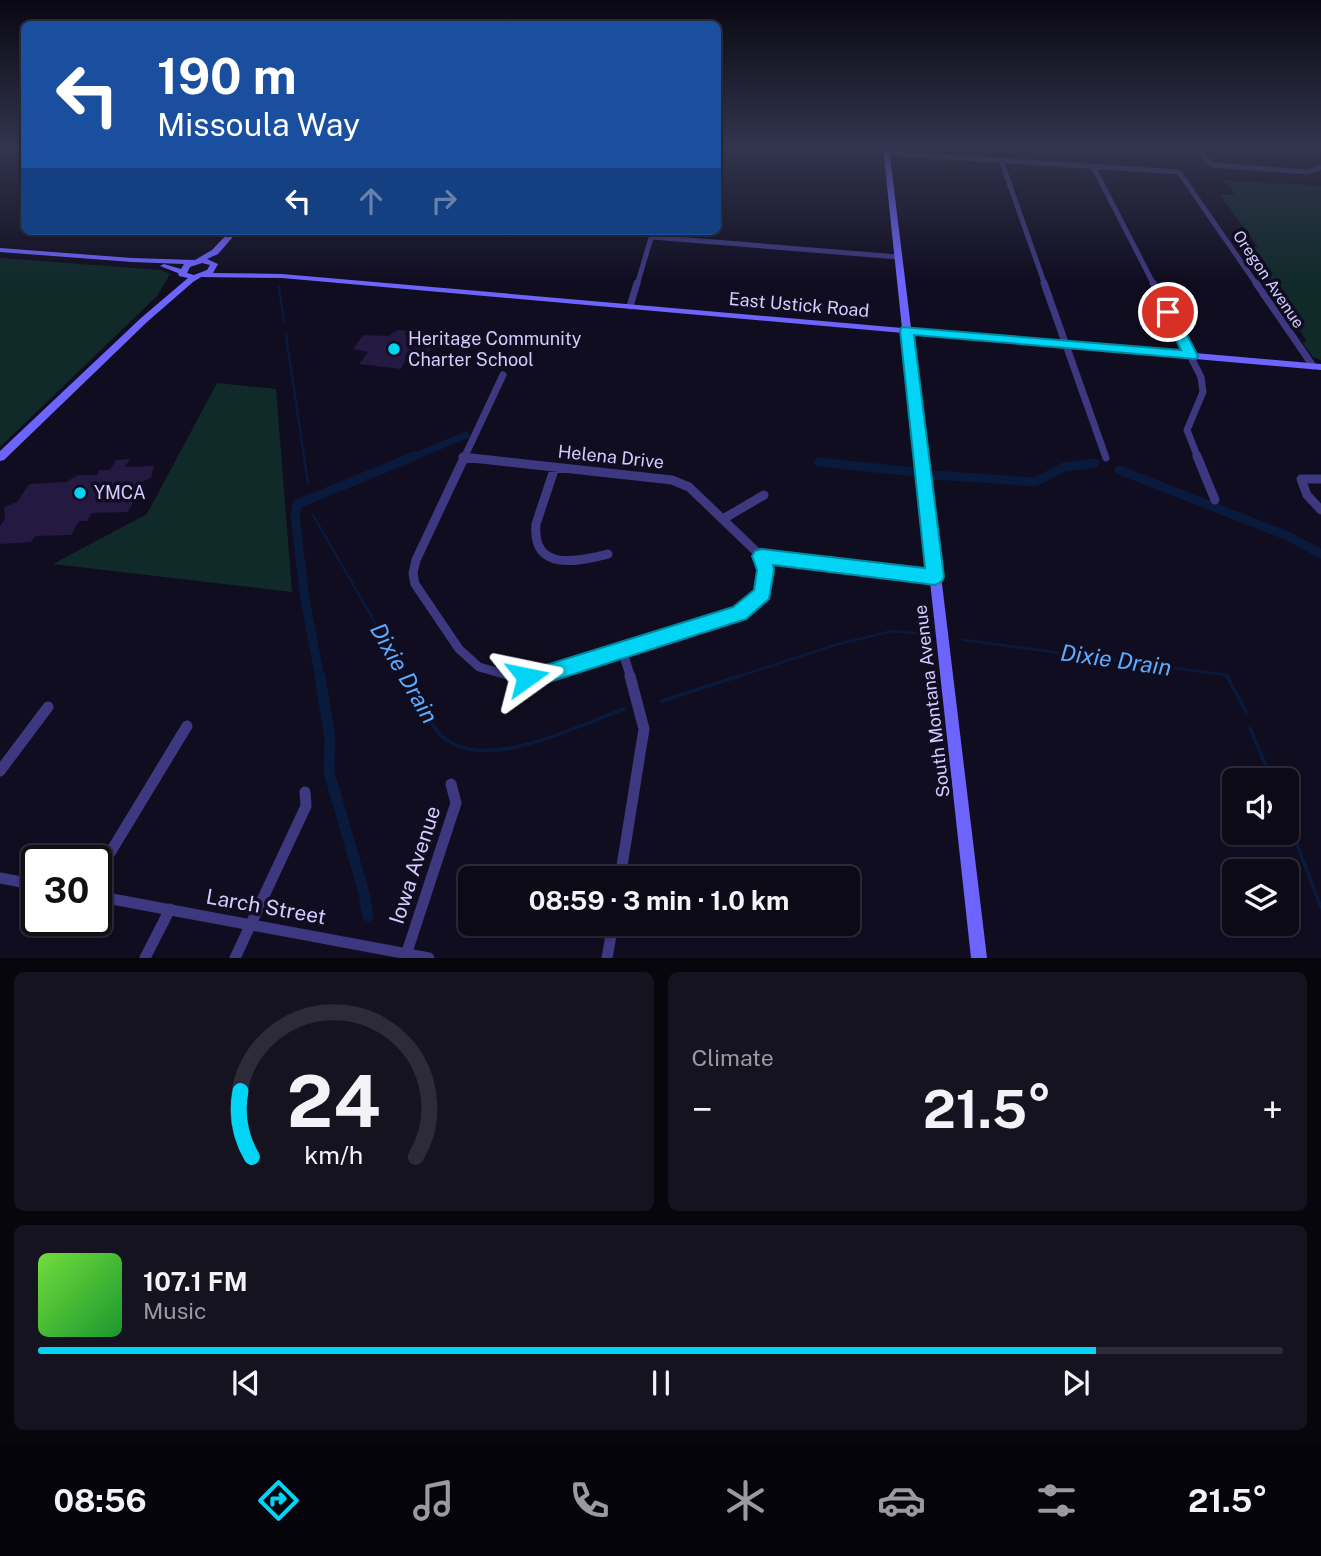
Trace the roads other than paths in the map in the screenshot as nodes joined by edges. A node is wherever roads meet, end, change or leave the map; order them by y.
1 (891, 193) edge
2 (1012, 193) edge
3 (1107, 193) edge
4 (1194, 193) edge
5 (230, 235) edge
6 (237, 235) edge
7 (652, 235) edge
8 (663, 235) edge
9 (0, 250) edge
10 (78, 257) junction
11 (898, 257) junction
12 (196, 261) junction
13 (214, 266) junction
14 (182, 273) junction
15 (274, 275) junction
16 (200, 276) junction
17 (630, 306) junction
18 (144, 320) junction
19 (907, 330) junction
20 (1065, 345) junction
21 (1191, 356) junction
22 (1317, 367) edge
23 (503, 375) dead end
24 (0, 457) edge
25 (463, 457) junction
26 (1106, 458) dead end
27 (555, 467) junction
28 (1321, 479) edge
29 (764, 495) dead end
30 (1215, 500) dead end
31 (1321, 510) edge
32 (723, 519) junction
33 (608, 554) dead end
34 (761, 556) junction
35 (935, 577) junction
36 (622, 650) junction
37 (48, 707) dead end
38 (187, 726) dead end
39 (0, 771) edge
40 (451, 784) dead end
41 (305, 792) dead end
42 (112, 850) edge
43 (622, 866) edge
44 (0, 878) edge
45 (21, 882) edge
46 (112, 899) edge
47 (170, 909) junction
48 (251, 923) junction
49 (611, 936) edge
50 (406, 955) edge
51 (145, 957) edge
52 (235, 957) edge
53 (429, 957) edge
54 (607, 957) edge
55 (979, 957) edge

1 - 11 main road, South Montana Avenue
2 - 20 street
3 - 21 street
4 - 22 street, Oregon Avenue
5 - 12 main road
6 - 13 main road
7 - 17 street
8 - 11 street
9 - 10 main road
10 - 12 main road
10 - 14 main road
11 - 19 main road, South Montana Avenue
12 - 13 main road, East Ustick Road
12 - 14 main road
13 - 15 main road, East Ustick Road
13 - 16 main road
14 - 16 main road, East Ustick Road
14 - 18 main road
15 - 16 main road, East Ustick Road
15 - 17 main road, East Ustick Road
16 - 18 main road
17 - 19 main road, East Ustick Road
18 - 24 main road
19 - 20 main road, East Ustick Road
19 - 35 main road, South Montana Avenue
20 - 21 main road, East Ustick Road
20 - 26 street
21 - 22 main road, East Ustick Road
21 - 30 street
23 - 25 street
25 - 27 street, Helena Drive
25 - 36 street
27 - 32 street, Helena Drive
27 - 33 street
28 - 31 street
29 - 32 street
32 - 34 street, Helena Drive
34 - 35 street
34 - 36 street
35 - 55 main road, South Montana Avenue
36 - 43 street
37 - 39 street
38 - 42 street
40 - 50 street, Iowa Avenue
41 - 48 street
44 - 45 street
46 - 47 street, Larch Street
47 - 48 street, Larch Street
47 - 51 street
48 - 50 street, Larch Street
48 - 52 street
49 - 54 street
50 - 53 street, Larch Street

